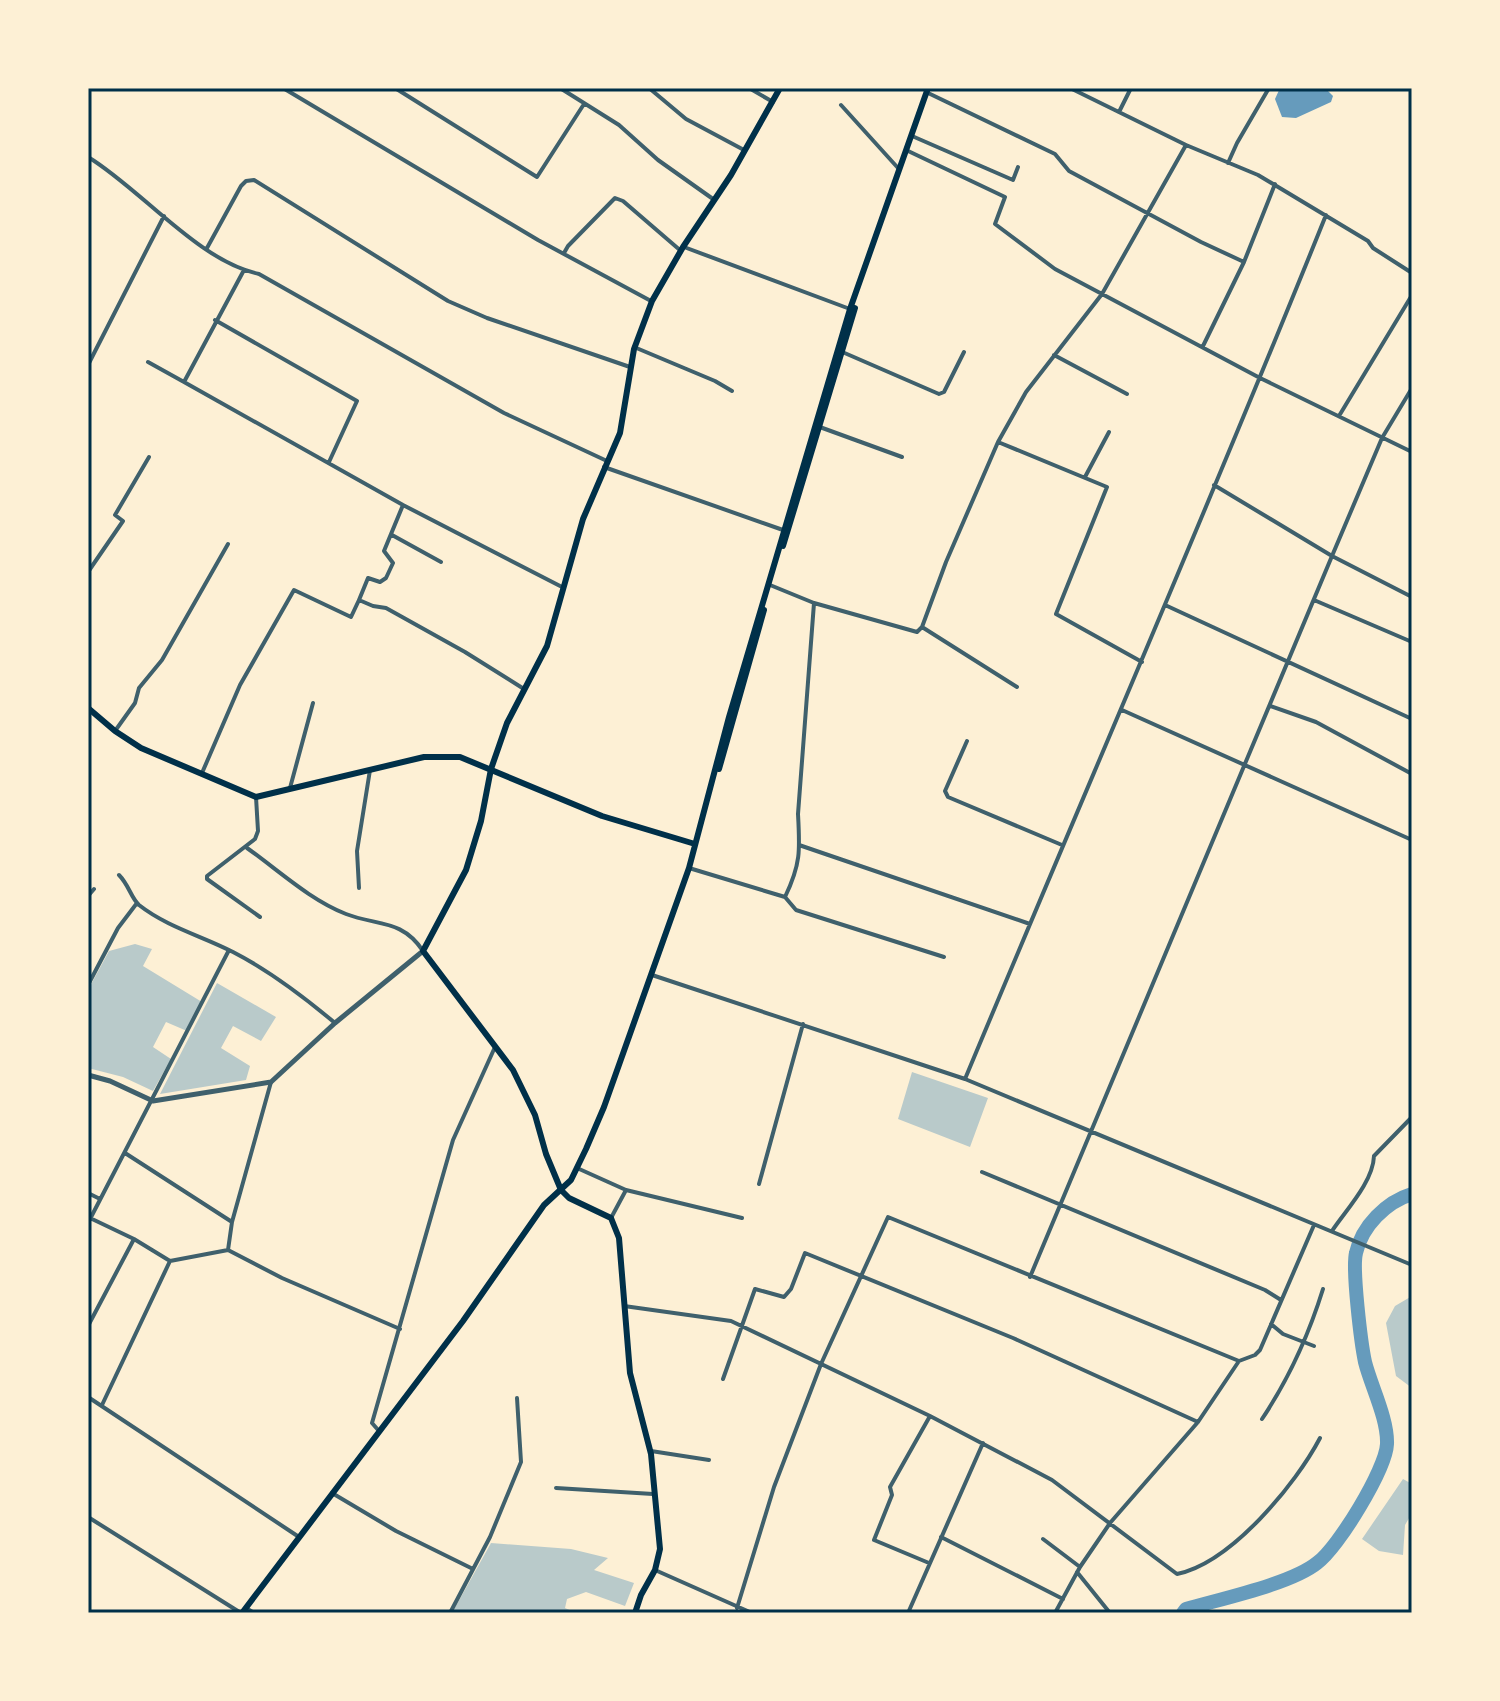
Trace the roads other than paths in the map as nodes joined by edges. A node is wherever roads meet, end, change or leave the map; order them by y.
1 (283, 88) edge
2 (395, 88) edge
3 (560, 88) edge
4 (649, 88) edge
5 (749, 88) edge
6 (780, 88) edge
7 (1070, 88) edge
8 (1131, 88) edge
9 (1269, 88) edge
10 (656, 90) edge
11 (929, 90) edge
12 (1079, 90) edge
13 (773, 102) junction
14 (584, 104) junction
15 (841, 105) dead end
16 (1119, 112) junction
17 (911, 136) junction
18 (1186, 145) junction
19 (744, 150) junction
20 (906, 150) junction
21 (88, 157) edge
22 (1228, 163) junction
23 (1018, 167) dead end
24 (898, 168) junction
25 (1275, 184) junction
26 (713, 199) junction
27 (1149, 213) junction
28 (1326, 215) junction
29 (164, 216) junction
30 (207, 248) junction
31 (682, 249) junction
32 (564, 253) junction
33 (1244, 262) junction
34 (244, 270) junction
35 (1412, 273) edge
36 (1102, 294) junction
37 (1412, 295) edge
38 (652, 301) junction
39 (850, 309) junction
40 (215, 320) junction
41 (1203, 346) junction
42 (634, 347) junction
43 (840, 351) junction
44 (964, 352) dead end
45 (1054, 355) junction
46 (148, 362) dead end
47 (88, 365) edge
48 (630, 367) junction
49 (1260, 378) junction
50 (184, 382) junction
51 (1412, 388) edge
52 (732, 391) dead end
53 (1127, 394) dead end
54 (1339, 416) junction
55 (817, 426) junction
56 (1109, 432) dead end
57 (1382, 438) junction
58 (998, 442) junction
59 (1412, 452) edge
60 (149, 457) dead end
61 (902, 457) dead end
62 (329, 462) junction
63 (606, 464) junction
64 (1085, 477) junction
65 (1214, 485) junction
66 (403, 505) junction
67 (783, 530) junction
68 (392, 535) junction
69 (228, 544) dead end
70 (1332, 556) junction
71 (441, 562) dead end
72 (88, 572) edge
73 (769, 585) junction
74 (564, 588) junction
75 (1412, 597) edge
76 (359, 600) junction
77 (1314, 600) junction
78 (814, 603) junction
79 (1165, 605) junction
80 (922, 627) junction
81 (1412, 642) edge
82 (1142, 662) junction
83 (1287, 664) junction
84 (1017, 687) dead end
85 (524, 689) junction
86 (313, 703) dead end
87 (1270, 706) junction
88 (88, 708) edge
89 (1122, 710) junction
90 (1412, 719) edge
91 (115, 731) junction
92 (967, 741) dead end
93 (1245, 767) junction
94 (491, 769) junction
95 (370, 770) junction
96 (1412, 774) edge
97 (201, 776) junction
98 (290, 788) junction
99 (256, 797) junction
100 (1412, 840) edge
101 (695, 844) junction
102 (799, 845) junction
103 (1062, 845) junction
104 (247, 848) junction
105 (689, 868) junction
106 (119, 875) dead end
107 (359, 888) dead end
108 (94, 889) dead end
109 (88, 896) edge
110 (785, 897) junction
111 (137, 903) junction
112 (260, 917) dead end
113 (1030, 924) junction
114 (229, 950) junction
115 (423, 951) junction
116 (944, 957) dead end
117 (651, 975) junction
118 (88, 985) edge
119 (335, 1023) junction
120 (803, 1024) junction
121 (496, 1045) junction
122 (88, 1075) edge
123 (965, 1079) junction
124 (271, 1082) junction
125 (153, 1101) junction
126 (1412, 1117) edge
127 (1092, 1130) junction
128 (125, 1153) junction
129 (577, 1168) junction
130 (982, 1172) dead end
131 (759, 1184) dead end
132 (561, 1190) junction
133 (626, 1190) junction
134 (88, 1193) edge
135 (100, 1199) junction
136 (1061, 1205) junction
137 (611, 1218) junction
138 (742, 1218) dead end
139 (89, 1221) edge
140 (232, 1222) junction
141 (1314, 1224) junction
142 (1332, 1231) junction
143 (134, 1239) junction
144 (228, 1250) junction
145 (170, 1261) junction
146 (1411, 1264) edge
147 (862, 1277) junction
148 (1030, 1277) junction
149 (1323, 1289) dead end
150 (1281, 1300) junction
151 (624, 1306) junction
152 (1271, 1324) junction
153 (88, 1326) edge
154 (743, 1326) junction
155 (400, 1329) junction
156 (1302, 1342) junction
157 (1314, 1346) dead end
158 (1239, 1361) junction
159 (821, 1364) junction
160 (723, 1379) dead end
161 (88, 1397) edge
162 (517, 1398) dead end
163 (102, 1405) junction
164 (930, 1416) junction
165 (1262, 1419) dead end
166 (1198, 1422) junction
167 (380, 1432) junction
168 (1320, 1438) dead end
169 (983, 1443) junction
170 (651, 1451) junction
171 (709, 1460) dead end
172 (556, 1488) dead end
173 (332, 1493) junction
174 (656, 1494) junction
175 (88, 1517) edge
176 (1110, 1523) junction
177 (300, 1537) junction
178 (941, 1537) junction
179 (1043, 1539) dead end
180 (929, 1563) junction
181 (473, 1569) junction
182 (1078, 1569) junction
183 (655, 1570) junction
184 (1063, 1599) junction
185 (737, 1608) junction
186 (243, 1611) edge
187 (254, 1613) edge
188 (450, 1613) edge
189 (635, 1613) edge
190 (752, 1613) edge
191 (908, 1613) edge
192 (1055, 1613) edge
193 (1110, 1613) edge

1 - 32 street
2 - 14 street
3 - 14 street
4 - 10 street
5 - 13 street
6 - 13 main road
7 - 12 street
8 - 16 street
9 - 22 street
10 - 19 street
11 - 17 main road
11 - 27 street
12 - 16 street
13 - 19 main road
14 - 26 street
15 - 24 street
16 - 18 street
17 - 20 main road
17 - 23 street
18 - 22 street
18 - 27 street
19 - 26 main road
20 - 24 main road
20 - 36 street
20 - 43 main road
21 - 29 street
22 - 25 street
24 - 39 main road
25 - 28 street
25 - 33 street
26 - 31 main road
27 - 33 street
27 - 36 street
28 - 35 street
28 - 49 street
29 - 30 street
29 - 47 street
30 - 34 street
30 - 48 street
31 - 32 street
31 - 38 main road
31 - 39 street
32 - 38 street
33 - 41 street
34 - 40 street
34 - 63 street
36 - 41 street
36 - 45 street
37 - 54 street
38 - 42 main road
39 - 43 main road
40 - 50 street
40 - 62 street
41 - 49 street
42 - 48 main road
42 - 52 street
43 - 44 street
43 - 55 main road
45 - 53 street
45 - 58 street
46 - 50 street
48 - 63 main road
49 - 54 street
49 - 65 street
50 - 62 street
51 - 57 street
54 - 57 street
55 - 61 street
55 - 67 main road
55 - 73 main road
56 - 64 street
57 - 59 street
57 - 70 street
58 - 64 street
58 - 80 street
60 - 72 street
62 - 66 street
63 - 67 street
63 - 74 main road
64 - 82 street
65 - 70 street
65 - 79 street
66 - 68 street
66 - 74 street
67 - 73 main road
68 - 71 street
68 - 76 street
69 - 91 street
70 - 75 street
70 - 77 street
73 - 78 street
73 - 101 main road
74 - 85 main road
76 - 85 street
76 - 97 street
77 - 81 street
77 - 83 street
78 - 80 street
78 - 102 street
79 - 82 street
79 - 83 street
80 - 84 street
82 - 89 street
83 - 87 street
83 - 90 street
85 - 94 main road
86 - 98 street
87 - 93 street
87 - 96 street
88 - 91 main road
89 - 93 street
89 - 103 street
91 - 97 main road
92 - 103 street
93 - 100 street
93 - 127 street
94 - 95 main road
94 - 101 main road
94 - 115 main road
95 - 98 main road
95 - 107 street
97 - 99 main road
98 - 99 main road
99 - 104 street
101 - 105 main road
102 - 110 street
102 - 113 street
103 - 113 street
104 - 112 street
104 - 115 street
105 - 110 street
105 - 117 main road
106 - 111 street
108 - 109 street
110 - 116 street
111 - 114 street
111 - 118 street
113 - 123 street
114 - 119 street
114 - 125 street
115 - 119 street
115 - 121 main road
117 - 120 street
117 - 129 main road
119 - 124 street
120 - 123 street
120 - 131 street
121 - 132 main road
121 - 155 street
122 - 125 street
123 - 127 street
124 - 125 street
124 - 140 street
125 - 128 street
126 - 142 street
127 - 136 street
127 - 141 street
128 - 135 street
128 - 140 street
129 - 132 main road
129 - 133 street
130 - 136 street
132 - 137 main road
132 - 167 main road
133 - 137 street
133 - 138 street
134 - 135 street
135 - 139 street
136 - 148 street
136 - 150 street
137 - 151 main road
139 - 143 street
140 - 144 street
141 - 142 street
141 - 150 street
142 - 146 street
143 - 145 street
143 - 153 street
144 - 145 street
144 - 155 street
145 - 163 street
147 - 148 street
147 - 154 street
147 - 159 street
147 - 166 street
148 - 158 street
149 - 156 street
150 - 152 street
151 - 154 street
151 - 170 main road
152 - 156 street
152 - 158 street
154 - 159 street
154 - 160 street
155 - 167 street
156 - 157 street
156 - 165 street
158 - 166 street
159 - 164 street
159 - 185 street
161 - 163 street
162 - 181 street
163 - 177 street
164 - 169 street
164 - 180 street
166 - 176 street
167 - 173 main road
168 - 176 street
169 - 176 street
169 - 178 street
170 - 171 street
170 - 174 main road
172 - 174 street
173 - 177 main road
173 - 181 street
174 - 183 main road
175 - 186 street
176 - 182 street
177 - 186 main road
178 - 180 street
178 - 184 street
179 - 182 street
180 - 191 street
181 - 188 street
182 - 184 street
182 - 193 street
183 - 185 street
183 - 189 main road
184 - 192 street
185 - 190 street
186 - 187 street

